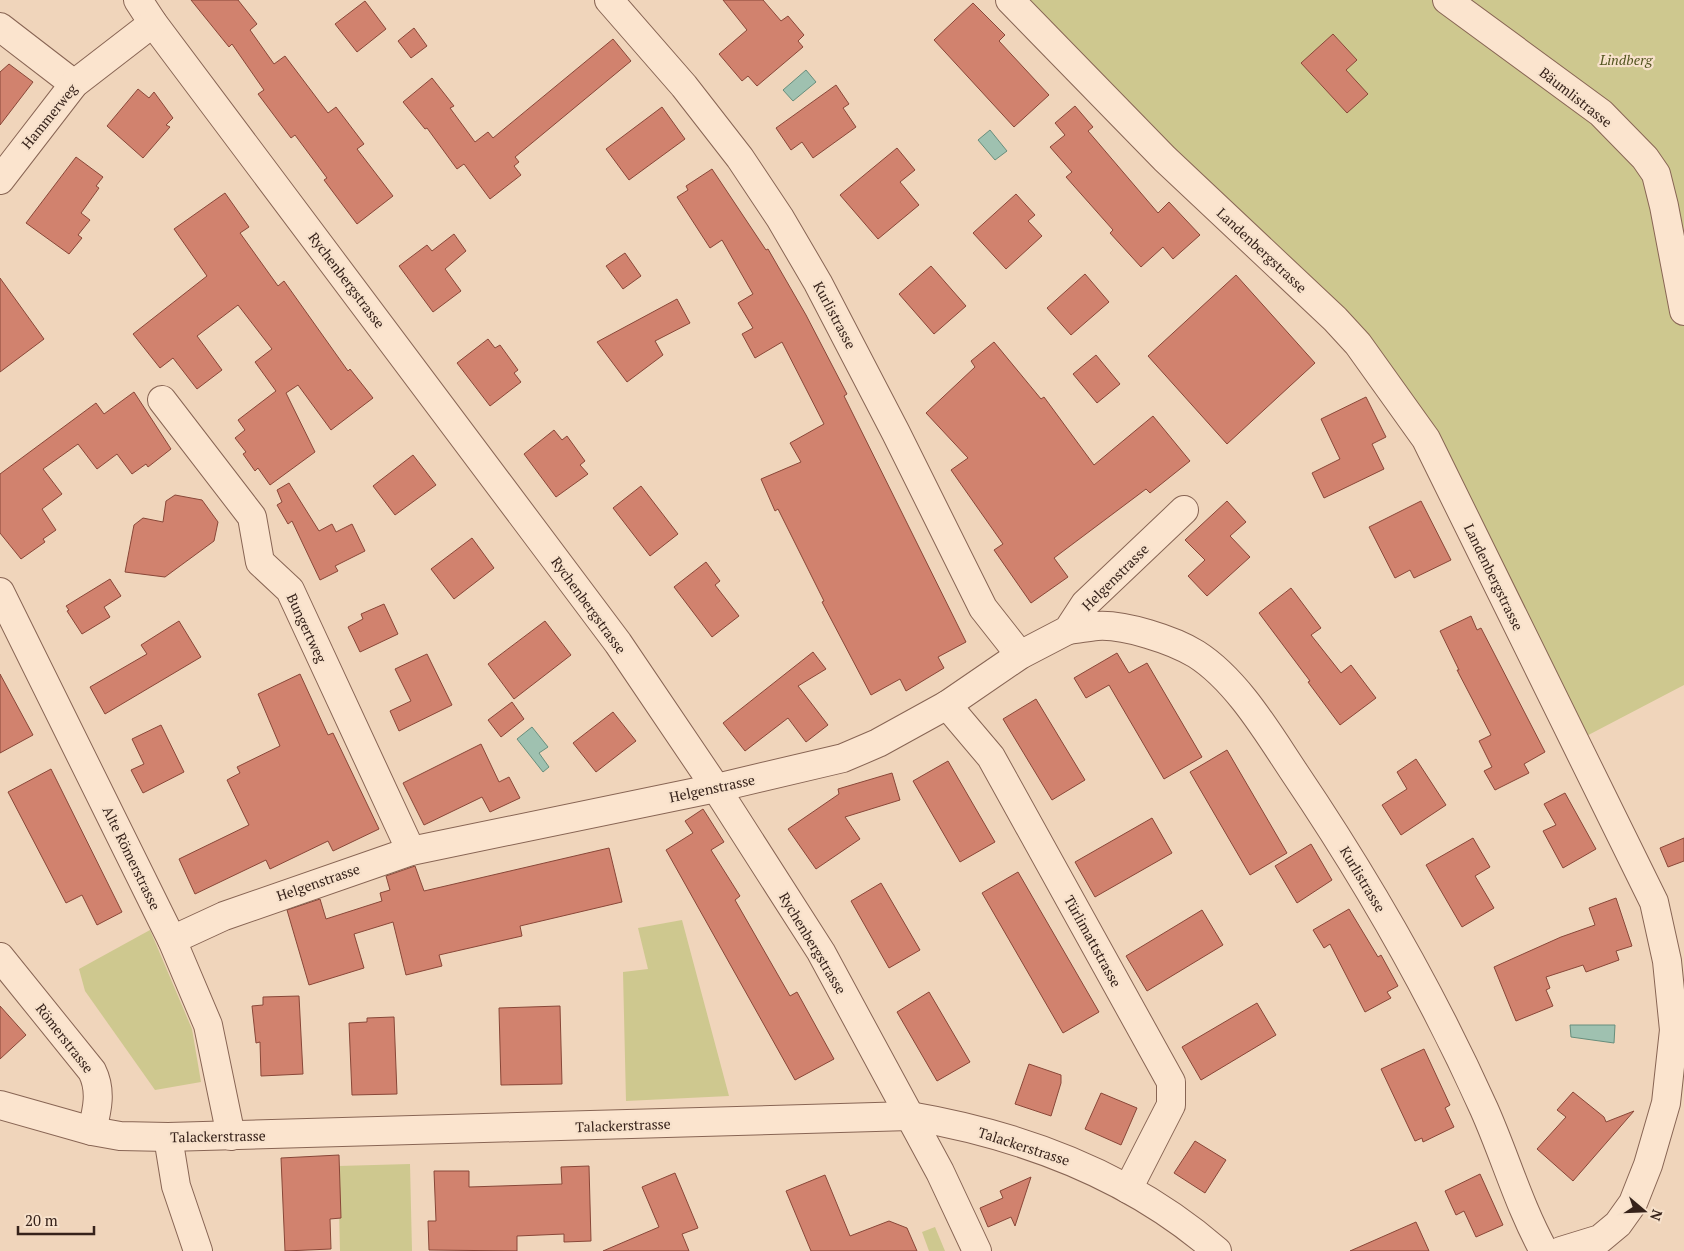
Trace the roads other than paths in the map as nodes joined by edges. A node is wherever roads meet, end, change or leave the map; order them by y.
1 (138, 0) edge
2 (609, 0) edge
3 (1010, 0) edge
4 (1447, 0) edge
5 (153, 23) junction
6 (0, 27) edge
7 (74, 84) junction
8 (0, 180) edge
9 (1684, 311) edge
10 (162, 400) dead end
11 (1184, 510) dead end
12 (0, 592) edge
13 (1068, 630) junction
14 (1020, 656) junction
15 (948, 705) junction
16 (716, 788) junction
17 (411, 851) junction
18 (172, 940) junction
19 (0, 958) edge
20 (0, 1105) edge
21 (910, 1116) junction
22 (92, 1131) junction
23 (231, 1136) junction
24 (168, 1137) junction
25 (1128, 1189) junction
26 (198, 1251) edge
27 (977, 1251) edge
28 (1218, 1251) edge
29 (1544, 1251) edge
30 (1561, 1251) edge

1 - 5 street, Rychenbergstrasse
2 - 14 street, Kurlistrasse
3 - 30 street, Landenbergstrasse
4 - 9 street, Bäumlistrasse
5 - 7 street, Hammerweg
5 - 16 street, Rychenbergstrasse
6 - 7 street
7 - 8 street, Hammerweg
10 - 17 street, Bungertweg
11 - 13 street, Helgenstrasse
12 - 18 street, Alte Römerstrasse
13 - 14 street, Helgenstrasse
13 - 29 street, Kurlistrasse
14 - 15 street, Helgenstrasse
15 - 16 street, Helgenstrasse
15 - 25 street, Türlimattstrasse
16 - 17 street, Helgenstrasse
16 - 21 street, Rychenbergstrasse
17 - 18 street, Helgenstrasse
18 - 23 street, Alte Römerstrasse
19 - 22 street, Römerstrasse
20 - 22 street, Talackerstrasse
21 - 23 street, Talackerstrasse
21 - 25 street, Talackerstrasse
21 - 27 street, Rychenbergstrasse
22 - 24 street, Talackerstrasse
23 - 24 street, Talackerstrasse
24 - 26 street
25 - 28 street, Talackerstrasse

